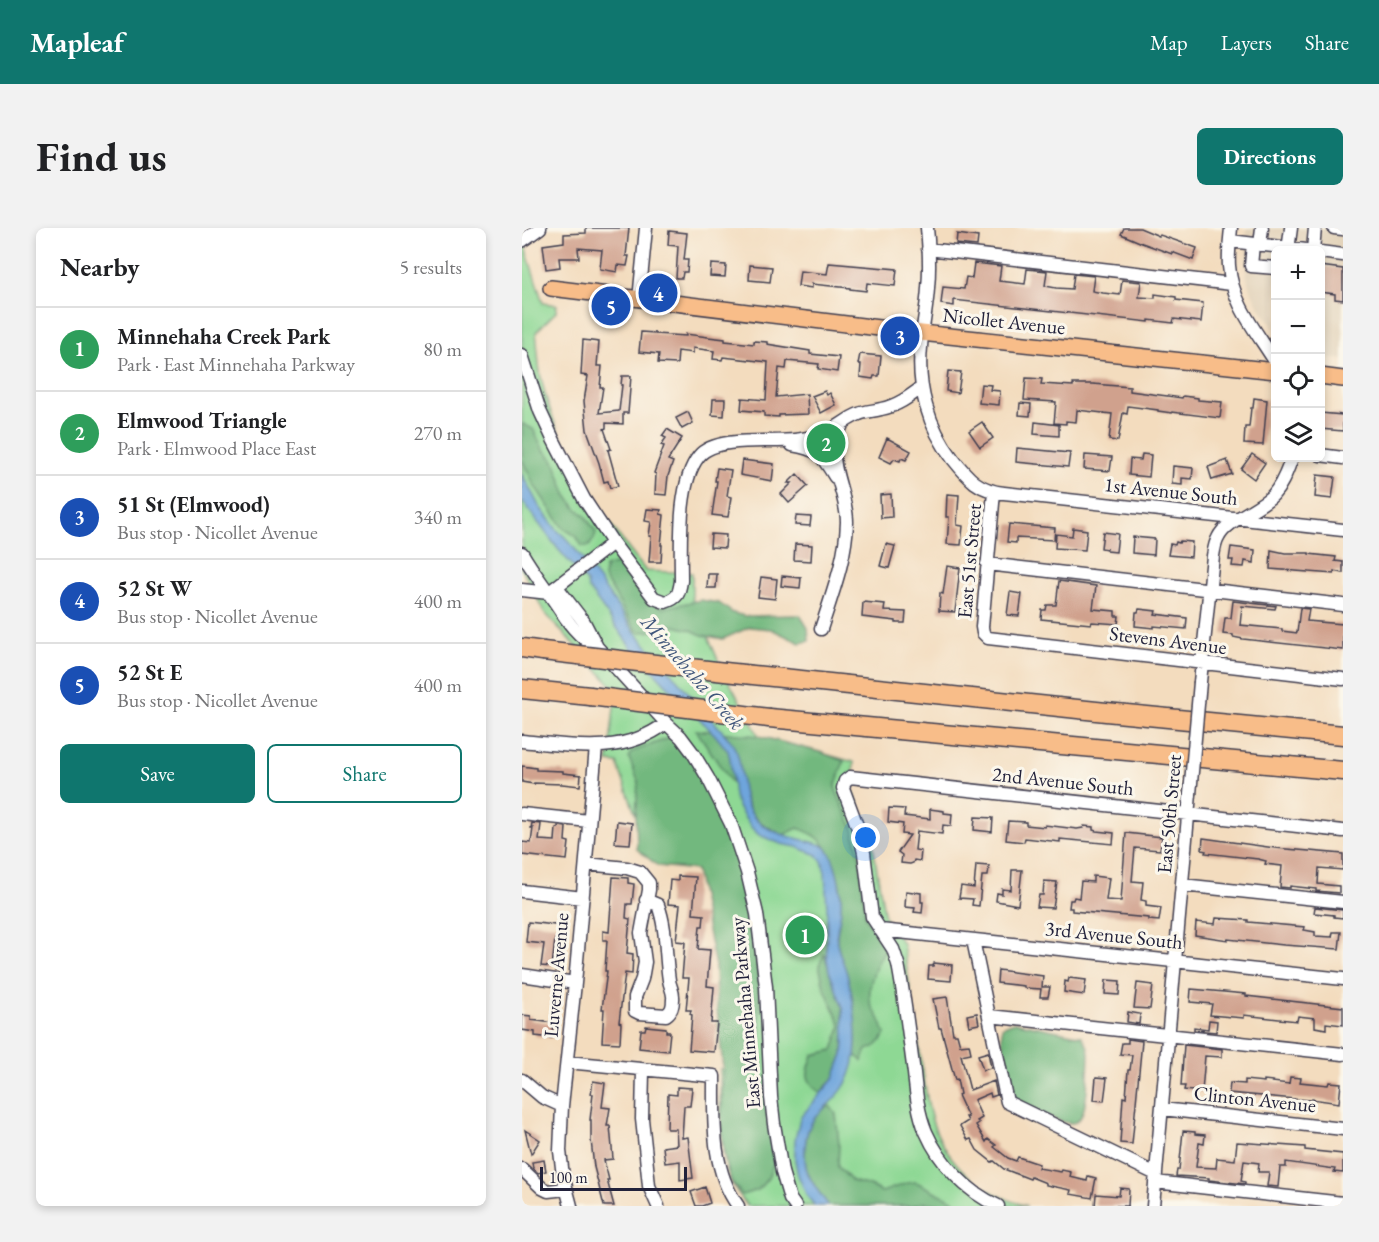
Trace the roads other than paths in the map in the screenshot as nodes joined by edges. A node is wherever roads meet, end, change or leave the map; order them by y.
1 (540, 228) edge
2 (646, 228) edge
3 (927, 228) edge
4 (1230, 228) edge
5 (1262, 228) edge
6 (1291, 228) edge
7 (1315, 228) edge
8 (1334, 228) edge
9 (1343, 229) edge
10 (522, 241) edge
11 (1230, 242) junction
12 (1257, 245) junction
13 (1289, 246) edge
14 (1313, 246) edge
15 (1271, 247) edge
16 (928, 249) junction
17 (1325, 253) edge
18 (1343, 255) edge
19 (1271, 268) edge
20 (1232, 284) junction
21 (551, 288) dead end
22 (639, 300) junction
23 (922, 333) junction
24 (522, 355) edge
25 (1271, 356) edge
26 (1271, 371) edge
27 (1325, 377) edge
28 (1343, 379) edge
29 (921, 388) junction
30 (843, 423) junction
31 (769, 441) junction
32 (1325, 456) edge
33 (1343, 458) edge
34 (1290, 462) edge
35 (843, 491) junction
36 (994, 492) junction
37 (1239, 518) junction
38 (1343, 530) edge
39 (613, 543) junction
40 (522, 553) edge
41 (987, 564) junction
42 (522, 590) edge
43 (553, 590) junction
44 (1209, 590) junction
45 (1343, 605) edge
46 (821, 629) dead end
47 (988, 638) joint
48 (522, 648) edge
49 (1202, 664) junction
50 (1343, 679) edge
51 (522, 689) edge
52 (666, 723) junction
53 (1343, 735) edge
54 (522, 741) edge
55 (596, 747) junction
56 (1343, 771) edge
57 (522, 814) edge
58 (1188, 814) junction
59 (589, 821) junction
60 (1343, 831) edge
61 (586, 864) junction
62 (1182, 885) junction
63 (522, 891) edge
64 (583, 898) junction
65 (646, 900) junction
66 (1343, 902) edge
67 (880, 930) junction
68 (973, 940) junction
69 (1175, 961) junction
70 (522, 975) edge
71 (1343, 979) edge
72 (575, 983) junction
73 (989, 1016) junction
74 (1168, 1035) junction
75 (1343, 1054) edge
76 (567, 1062) junction
77 (643, 1070) junction
78 (522, 1080) edge
79 (562, 1106) junction
80 (1162, 1109) junction
81 (1343, 1129) edge
82 (522, 1169) edge
83 (1155, 1178) junction
84 (566, 1189) junction
85 (1343, 1203) edge
86 (571, 1206) edge
87 (658, 1206) edge
88 (738, 1206) edge
89 (795, 1206) edge
90 (998, 1206) edge
91 (1153, 1206) edge

1 - 10 street
2 - 22 street
3 - 16 street, East 51st Street
4 - 11 street
5 - 12 street
6 - 13 street
7 - 14 street
8 - 9 street
11 - 12 street
11 - 20 street
12 - 15 street
12 - 19 street
16 - 20 street
16 - 23 street, East 51st Street
17 - 18 street
20 - 25 street
21 - 22 main road, Nicollet Avenue
22 - 23 main road, Nicollet Avenue
23 - 26 main road, Nicollet Avenue
23 - 29 street, East 51st Street
24 - 39 street
27 - 28 main road
29 - 30 street
29 - 36 street, East 51st Street
30 - 31 street
30 - 35 street
31 - 35 street
31 - 39 street
32 - 33 street
34 - 37 street, East 50th Street
35 - 46 street
36 - 37 street, 1st Avenue South
36 - 41 street, East 51st Street
37 - 38 street, 1st Avenue South
37 - 44 street, East 50th Street
39 - 43 street
40 - 43 street, East Minnehaha Parkway
41 - 44 street
41 - 47 street, East 51st Street
42 - 43 street
43 - 52 street, East Minnehaha Parkway
44 - 45 street
44 - 49 street, East 50th Street
47 - 49 street, Stevens Avenue
48 - 53 highway, bridge
49 - 50 street, Stevens Avenue
49 - 58 street, East 50th Street, bridge
51 - 56 highway, bridge
52 - 55 street
52 - 89 street, East Minnehaha Parkway
54 - 55 street
55 - 59 street, Luverne Avenue
57 - 59 street
58 - 60 street, 2nd Avenue South
58 - 62 street, East 50th Street
58 - 67 street, 2nd Avenue South
59 - 61 street, Luverne Avenue
61 - 64 street, Luverne Avenue
61 - 65 street
62 - 66 street
62 - 69 street, East 50th Street
63 - 64 street
64 - 72 street, Luverne Avenue
65 - 65 street
67 - 68 street, 3rd Avenue South
67 - 90 street
68 - 69 street, 3rd Avenue South
68 - 73 street
69 - 71 street, 3rd Avenue South
69 - 74 street, East 50th Street
70 - 72 street
72 - 76 street, Luverne Avenue
73 - 74 street
73 - 83 street
74 - 75 street
74 - 80 street, East 50th Street
76 - 77 street
76 - 79 street, Luverne Avenue
77 - 87 street
77 - 88 street
78 - 79 street
79 - 84 street, Luverne Avenue
80 - 81 street, Clinton Avenue
80 - 83 street, East 50th Street
82 - 84 street
83 - 85 street
83 - 91 street, East 50th Street
84 - 86 street, Luverne Avenue

